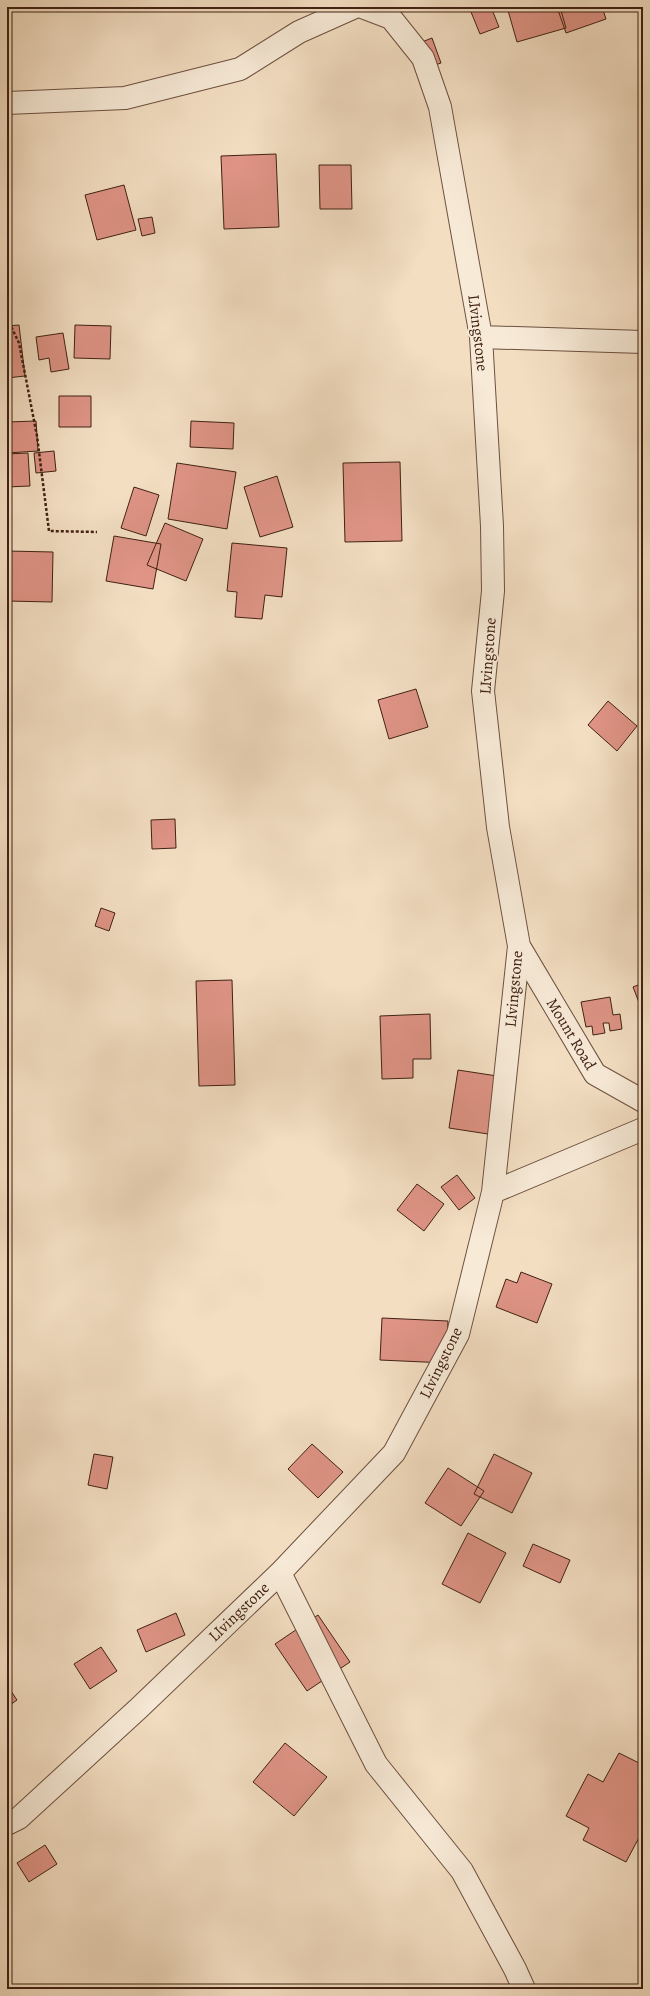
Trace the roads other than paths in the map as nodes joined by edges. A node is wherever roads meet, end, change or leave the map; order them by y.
1 (355, 7) edge
2 (362, 7) edge
3 (7, 103) edge
4 (481, 338) junction
5 (643, 342) edge
6 (519, 946) junction
7 (643, 1101) edge
8 (643, 1129) edge
9 (493, 1192) junction
10 (280, 1573) junction
11 (7, 1824) edge
12 (524, 1989) edge

1 - 3 street
2 - 4 street, LIvingstone
4 - 5 street
4 - 6 street, LIvingstone
6 - 7 street, Mount Road
6 - 9 street, LIvingstone
8 - 9 street
9 - 10 street, LIvingstone
10 - 11 street, LIvingstone
10 - 12 street

